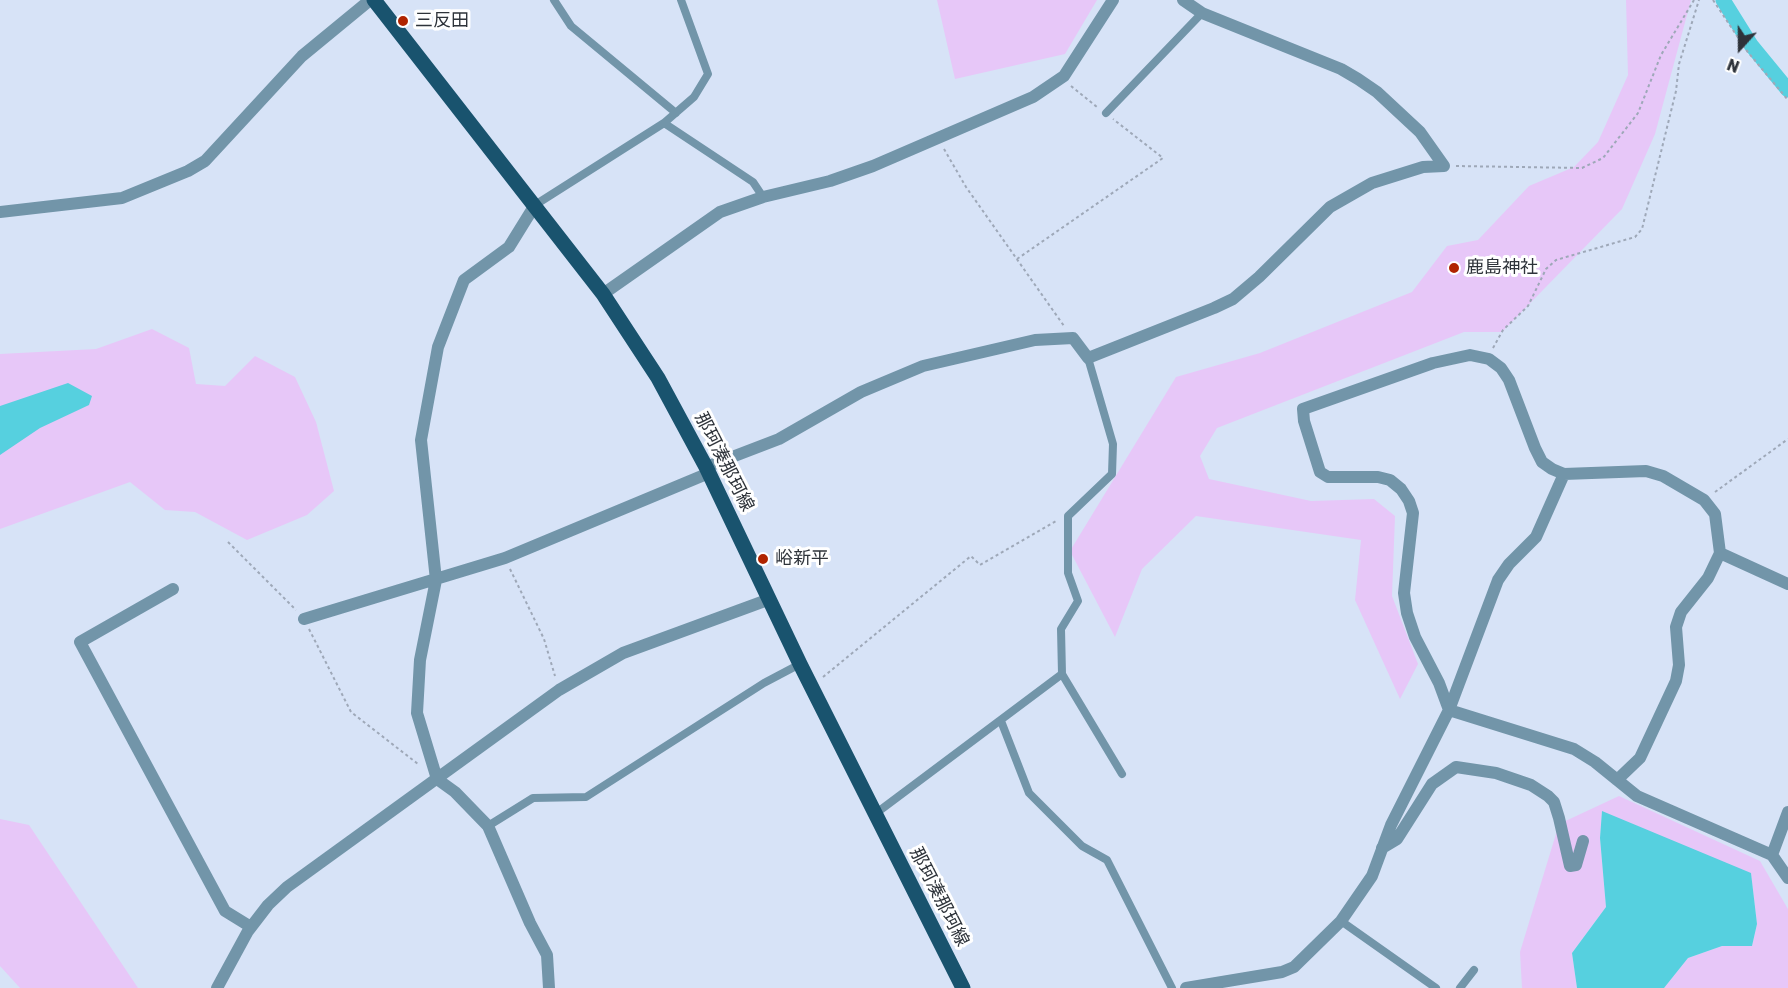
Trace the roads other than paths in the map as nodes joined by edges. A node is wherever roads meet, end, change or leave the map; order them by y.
1 (372, 0) edge
2 (554, 0) edge
3 (681, 0) edge
4 (1113, 0) edge
5 (1183, 0) edge
6 (1202, 13) junction
7 (676, 113) junction
8 (1106, 113) road end
9 (664, 123) junction
10 (763, 197) junction
11 (535, 205) junction
12 (0, 212) edge
13 (603, 294) junction
14 (1088, 358) junction
15 (708, 470) junction
16 (1564, 474) junction
17 (1720, 553) junction
18 (436, 580) junction
19 (1788, 584) edge
20 (173, 589) dead end
21 (770, 599) junction
22 (304, 619) road end
23 (800, 664) junction
24 (1062, 674) junction
25 (1449, 710) junction
26 (1001, 721) junction
27 (1122, 774) dead end
28 (436, 779) junction
29 (1617, 780) junction
30 (1788, 812) edge
31 (875, 814) junction
32 (488, 826) junction
33 (1583, 842) dead end
34 (1382, 848) junction
35 (1772, 855) junction
36 (1788, 878) edge
37 (1341, 921) junction
38 (251, 927) junction
39 (1474, 970) dead end
40 (546, 987) edge
41 (217, 988) edge
42 (963, 988) edge
43 (1172, 988) edge
44 (1186, 988) edge
45 (1436, 988) edge
46 (1460, 988) edge

1 - 11 main road, 那珂湊那珂線
1 - 12 street
2 - 7 lane
3 - 7 lane
4 - 10 street
5 - 6 street
6 - 8 lane
6 - 14 street
7 - 9 lane
9 - 10 lane
9 - 11 lane
10 - 13 street
11 - 13 main road, 那珂湊那珂線
11 - 18 street
13 - 15 main road, 那珂湊那珂線
14 - 15 street
14 - 24 lane
15 - 18 street
15 - 21 main road, 那珂湊那珂線
16 - 17 street
16 - 25 street
16 - 25 street
17 - 19 street
17 - 29 street
18 - 22 street
18 - 28 street
20 - 38 street
21 - 23 main road, 那珂湊那珂線
21 - 28 street
23 - 31 main road, 那珂湊那珂線
23 - 32 lane
24 - 26 lane
24 - 27 lane
25 - 29 street
25 - 34 street
26 - 31 lane
26 - 43 lane
28 - 32 street
28 - 38 street
29 - 35 street
30 - 35 street
31 - 42 main road, 那珂湊那珂線
32 - 40 street
33 - 34 street
34 - 37 street
35 - 36 street
37 - 44 street
37 - 45 lane
38 - 41 street
39 - 46 lane

